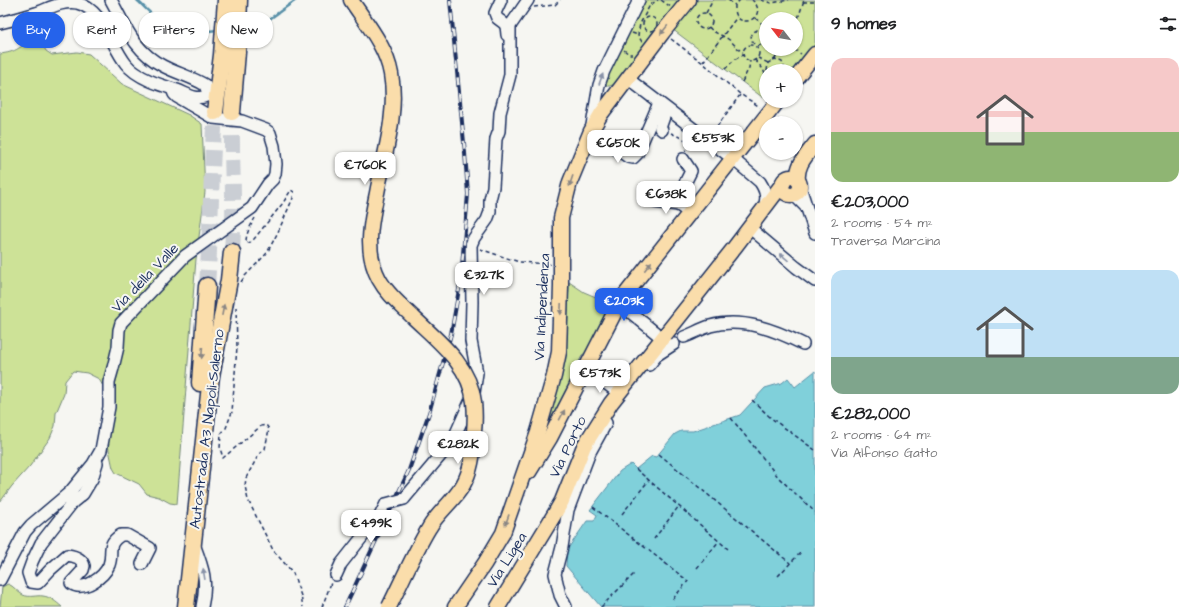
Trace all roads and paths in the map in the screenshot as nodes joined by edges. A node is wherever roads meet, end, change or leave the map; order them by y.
1 (111, 0) edge
2 (226, 0) edge
3 (239, 0) edge
4 (351, 0) edge
5 (501, 0) edge
6 (560, 0) edge
7 (639, 0) edge
8 (658, 0) edge
9 (689, 0) edge
10 (712, 0) edge
11 (728, 0) edge
12 (740, 0) edge
13 (753, 0) edge
14 (762, 0) edge
15 (790, 0) edge
16 (804, 1) edge
17 (815, 2) edge
18 (526, 3) edge
19 (735, 5) junction
20 (800, 12) edge
21 (706, 13) junction
22 (737, 17) junction
23 (754, 18) junction
24 (656, 20) joint
25 (759, 21) edge
26 (0, 23) edge
27 (709, 27) junction
28 (759, 30) edge
29 (662, 32) junction
30 (628, 34) dead end
31 (638, 35) junction
32 (723, 36) junction
33 (756, 46) junction
34 (622, 47) dead end
35 (642, 47) dead end
36 (743, 53) junction
37 (635, 54) dead end
38 (815, 54) edge
39 (776, 56) edge
40 (758, 58) junction
41 (775, 59) junction
42 (755, 60) junction
43 (750, 61) junction
44 (703, 63) junction
45 (759, 64) edge
46 (768, 64) joint
47 (783, 64) edge
48 (510, 67) junction
49 (725, 69) dead end
50 (803, 69) edge
51 (627, 78) junction
52 (226, 82) junction
53 (742, 82) dead end
54 (172, 89) junction
55 (740, 94) junction
56 (603, 100) junction
57 (660, 104) junction
58 (773, 108) edge
59 (214, 112) tunnel mouth
60 (232, 112) tunnel mouth
61 (769, 113) junction
62 (773, 116) edge
63 (664, 130) joint
64 (591, 131) junction
65 (707, 140) junction
66 (815, 144) edge
67 (732, 159) junction
68 (686, 163) junction
69 (680, 179) dead end
70 (760, 182) junction
71 (790, 189) junction
72 (655, 202) dead end
73 (685, 209) junction
74 (762, 211) junction
75 (811, 212) edge
76 (257, 214) dead end
77 (750, 228) junction
78 (815, 233) edge
79 (471, 246) junction
80 (232, 252) tunnel mouth
81 (561, 264) junction
82 (815, 281) edge
83 (240, 284) dead end
84 (207, 286) tunnel mouth
85 (237, 304) dead end
86 (630, 312) dead end
87 (684, 337) dead end
88 (668, 341) junction
89 (803, 344) dead end
90 (655, 353) junction
91 (206, 375) junction
92 (596, 376) dead end
93 (618, 393) junction
94 (752, 400) dead end
95 (731, 418) dead end
96 (544, 435) junction
97 (815, 450) edge
98 (99, 454) junction
99 (659, 454) dead end
100 (636, 469) dead end
101 (649, 480) junction
102 (678, 506) junction
103 (593, 507) dead end
104 (815, 512) edge
105 (622, 514) dead end
106 (545, 532) joint
107 (191, 536) junction
108 (654, 538) dead end
109 (719, 541) junction
110 (728, 549) dead end
111 (802, 551) dead end
112 (790, 563) junction
113 (142, 564) dead end
114 (697, 568) dead end
115 (636, 573) dead end
116 (336, 575) joint
117 (778, 576) dead end
118 (0, 580) edge
119 (671, 601) dead end
120 (175, 607) edge
121 (186, 607) edge
122 (202, 607) edge
123 (303, 607) edge
124 (322, 607) edge
125 (389, 607) edge
126 (455, 607) edge
127 (498, 607) edge
128 (566, 607) edge
129 (602, 607) edge

1 - 54 street
2 - 52 highway
3 - 52 highway
4 - 125 main road, bridge
5 - 48 street
6 - 18 path
56 -> 7 street
8 - 31 path
9 -> 29 main road, Via Indipendenza
10 - 21 path
11 - 19 path
12 - 19 path
13 - 23 path
14 - 15 path
16 - 17 path
16 - 20 path
18 - 48 street
19 - 22 path
21 - 27 path
21 - 27 path
22 - 23 path
22 - 32 path
23 - 25 path
24 - 24 path
26 - 54 street
27 - 32 path
28 - 33 path
29 - 44 path
29 - 51 main road, Via Indipendenza
30 - 31 path
31 - 35 path
32 - 36 path
32 - 44 path
33 - 36 path
33 - 40 path
34 - 37 path
36 - 43 path
36 - 49 path
38 - 50 main road
39 - 41 path
40 - 42 path
40 - 46 path
41 - 46 path
41 - 47 path
42 - 43 path
42 - 45 path
43 - 53 path
44 - 55 path
48 - 79 street
51 - 56 main road, Via Indipendenza
51 - 57 street
52 - 59 highway
52 - 60 highway
54 - 98 street, Via della Valle
55 - 61 path
55 - 65 path
56 - 64 main road, Via Indipendenza
57 - 63 street
57 - 64 street
57 - 65 street
58 - 61 main road
61 - 62 path
61 - 67 main road
63 - 68 path
64 -> 81 main road, Via Indipendenza
65 - 67 street
66 - 71 main road
67 - 70 street
67 - 73 main road
68 - 69 street
68 - 73 street
70 - 71 street
70 - 74 street
71 - 74 main road, Via Porto
71 - 75 street
72 - 73 street
96 -> 73 main road
74 - 77 main road, Via Porto
75 - 78 street
76 - 83 path
82 -> 77 street
77 - 88 main road, Via Porto
79 - 81 path
79 - 116 street, bridge
91 -> 80 highway, Autostrada A3 Napoli-Salerno
81 -> 96 main road, Via Indipendenza
84 -> 91 highway, Autostrada A3 Napoli-Salerno
85 - 123 path
86 - 88 street
87 - 89 street
88 - 90 main road, Via Porto
90 - 93 main road, Via Porto
90 - 128 street
91 - 107 highway, Autostrada A3 Napoli-Salerno
92 - 93 street
93 - 106 main road, Via Porto
94 - 97 path
95 - 104 path
96 -> 126 main road
98 - 113 street
98 - 118 street, Via della Valle
99 - 112 path
100 - 101 path
101 - 102 path
101 - 105 path
102 - 108 path
102 - 109 path
103 - 119 path
106 - 127 main road, Via Ligea
107 - 120 highway, Autostrada A3 Napoli-Salerno
107 - 121 highway, Autostrada A3 Napoli-Salerno
122 -> 107 street
109 - 110 path
109 - 114 path
111 - 112 path
112 - 117 path
115 - 129 path
116 - 124 path

